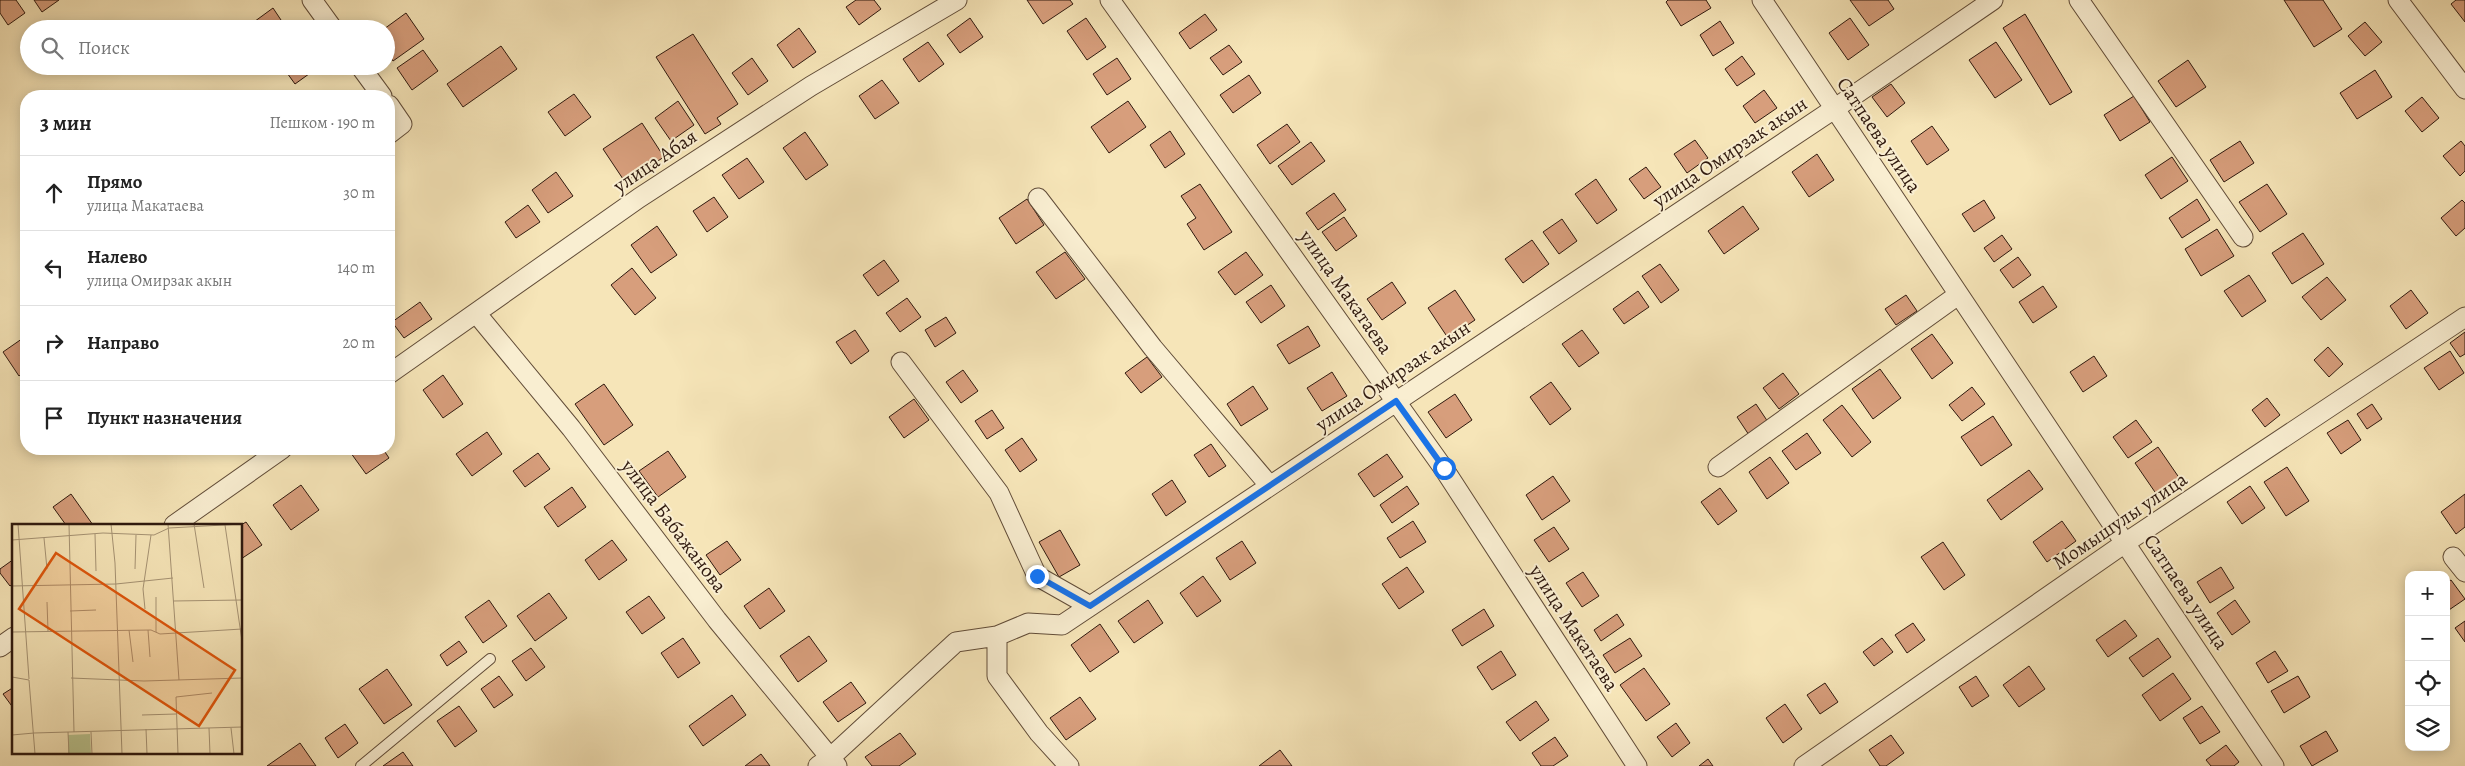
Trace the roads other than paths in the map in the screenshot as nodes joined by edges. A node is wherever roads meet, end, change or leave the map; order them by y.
1 (312, 0) edge
2 (956, 0) edge
3 (1110, 0) edge
4 (1762, 0) edge
5 (1993, 0) edge
6 (2079, 0) edge
7 (2398, 0) edge
8 (326, 20) edge
9 (367, 75) edge
10 (2465, 89) edge
11 (378, 90) edge
12 (1834, 109) junction
13 (395, 114) edge
14 (395, 129) edge
15 (1038, 198) dead end
16 (2243, 237) dead end
17 (1958, 295) junction
18 (476, 313) junction
19 (2465, 317) edge
20 (901, 362) dead end
21 (395, 370) edge
22 (1396, 401) junction
23 (273, 455) edge
24 (1718, 467) dead end
25 (1270, 486) junction
26 (175, 524) edge
27 (2126, 543) junction
28 (2453, 557) dead end
29 (2465, 572) edge
30 (1090, 606) junction
31 (997, 636) junction
32 (12, 638) edge
33 (0, 647) edge
34 (490, 659) dead end
35 (828, 763) edge
36 (360, 766) edge
37 (1069, 766) edge
38 (1637, 766) edge
39 (1804, 766) edge
40 (2274, 766) edge

1 - 8 street
2 - 18 street, улица Абая
3 - 22 street, улица Макатаева
4 - 12 street, Сатпаева улица
5 - 12 street, улица Омирзак акын
6 - 16 street
7 - 10 street
9 - 11 street
12 - 17 street, Сатпаева улица
12 - 22 street, улица Омирзак акын
13 - 14 street
15 - 25 street
17 - 24 street
17 - 27 street, Сатпаева улица
18 - 21 street, улица Абая
18 - 35 street, улица Бабажанова
19 - 27 street, Момышулы улица
20 - 30 street
22 - 25 street, улица Омирзак акын
22 - 38 street, улица Макатаева
23 - 26 street
25 - 30 street, улица Омирзак акын
27 - 39 street, Момышулы улица
27 - 40 street, Сатпаева улица
28 - 29 street
30 - 31 street, улица Омирзак акын
31 - 35 street, улица Омирзак акын
31 - 37 street
32 - 33 street
34 - 36 lane

